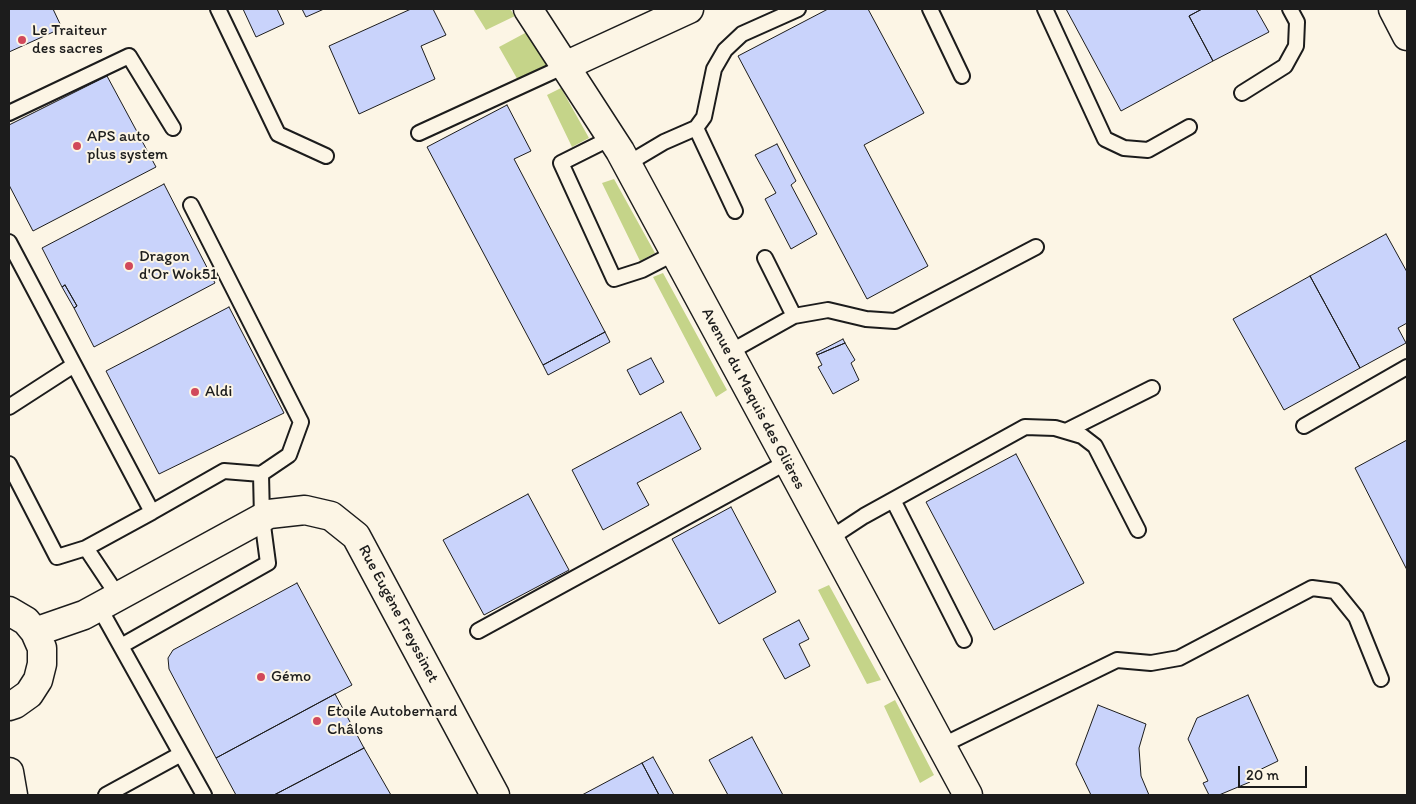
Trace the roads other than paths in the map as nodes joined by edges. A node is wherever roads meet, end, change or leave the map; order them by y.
1 (218, 9) edge
2 (528, 9) edge
3 (689, 9) edge
4 (798, 9) edge
5 (930, 9) edge
6 (1045, 9) edge
7 (1290, 9) edge
8 (1393, 9) edge
9 (1407, 36) edge
10 (565, 66) junction
11 (962, 76) dead end
12 (1242, 93) dead end
13 (9, 113) edge
14 (1189, 127) dead end
15 (173, 128) dead end
16 (696, 128) junction
17 (419, 133) dead end
18 (611, 138) junction
19 (326, 156) dead end
20 (627, 164) junction
21 (191, 205) dead end
22 (735, 211) dead end
23 (9, 242) edge
24 (1036, 247) dead end
25 (675, 254) junction
26 (765, 258) dead end
27 (794, 316) junction
28 (728, 353) junction
29 (74, 365) junction
30 (1407, 367) edge
31 (1152, 388) dead end
32 (9, 407) edge
33 (1304, 426) dead end
34 (1066, 431) junction
35 (787, 462) junction
36 (9, 464) edge
37 (261, 474) junction
38 (893, 500) junction
39 (152, 512) junction
40 (262, 518) junction
41 (1138, 530) dead end
42 (828, 539) junction
43 (86, 548) junction
44 (109, 602) junction
45 (9, 612) edge
46 (478, 631) dead end
47 (35, 632) junction
48 (964, 640) dead end
49 (121, 646) junction
50 (1382, 679) dead end
51 (9, 706) edge
52 (941, 746) junction
53 (181, 754) junction
54 (9, 772) edge
55 (12, 795) edge
56 (106, 795) edge
57 (204, 795) edge
58 (495, 795) edge
59 (968, 795) edge

1 - 19 lane
2 - 10 street, Avenue du Maquis des Glières
3 - 10 street
4 - 16 lane
5 - 11 lane
6 - 14 lane
7 - 12 lane
8 - 9 street
10 - 17 lane
10 - 18 street, Avenue du Maquis des Glières
13 - 15 lane
16 - 20 lane
16 - 22 lane
18 - 20 street, Avenue du Maquis des Glières
18 - 25 lane
20 - 25 street, Avenue du Maquis des Glières
21 - 37 lane
23 - 29 lane
24 - 27 lane
25 - 28 street, Avenue du Maquis des Glières
26 - 27 lane
27 - 28 lane
28 - 35 street, Avenue du Maquis des Glières
29 - 32 lane
29 - 39 lane
30 - 33 lane
31 - 34 lane
34 - 38 lane
34 - 41 lane
35 - 42 street, Avenue du Maquis des Glières
35 - 46 lane
36 - 43 lane
37 - 39 lane
37 - 40 lane
38 - 42 lane
38 - 48 lane
39 - 43 lane
40 - 44 street, Rue Eugène Freyssinet
40 - 49 lane
40 - 58 street, Rue Eugène Freyssinet
42 - 52 street, Avenue du Maquis des Glières
43 - 44 lane
44 - 47 street, Rue Eugène Freyssinet
44 - 49 lane
45 - 47 street
47 - 51 street
49 - 53 lane
50 - 52 lane
52 - 59 street, Avenue du Maquis des Glières
53 - 56 lane
53 - 57 lane
54 - 55 street

